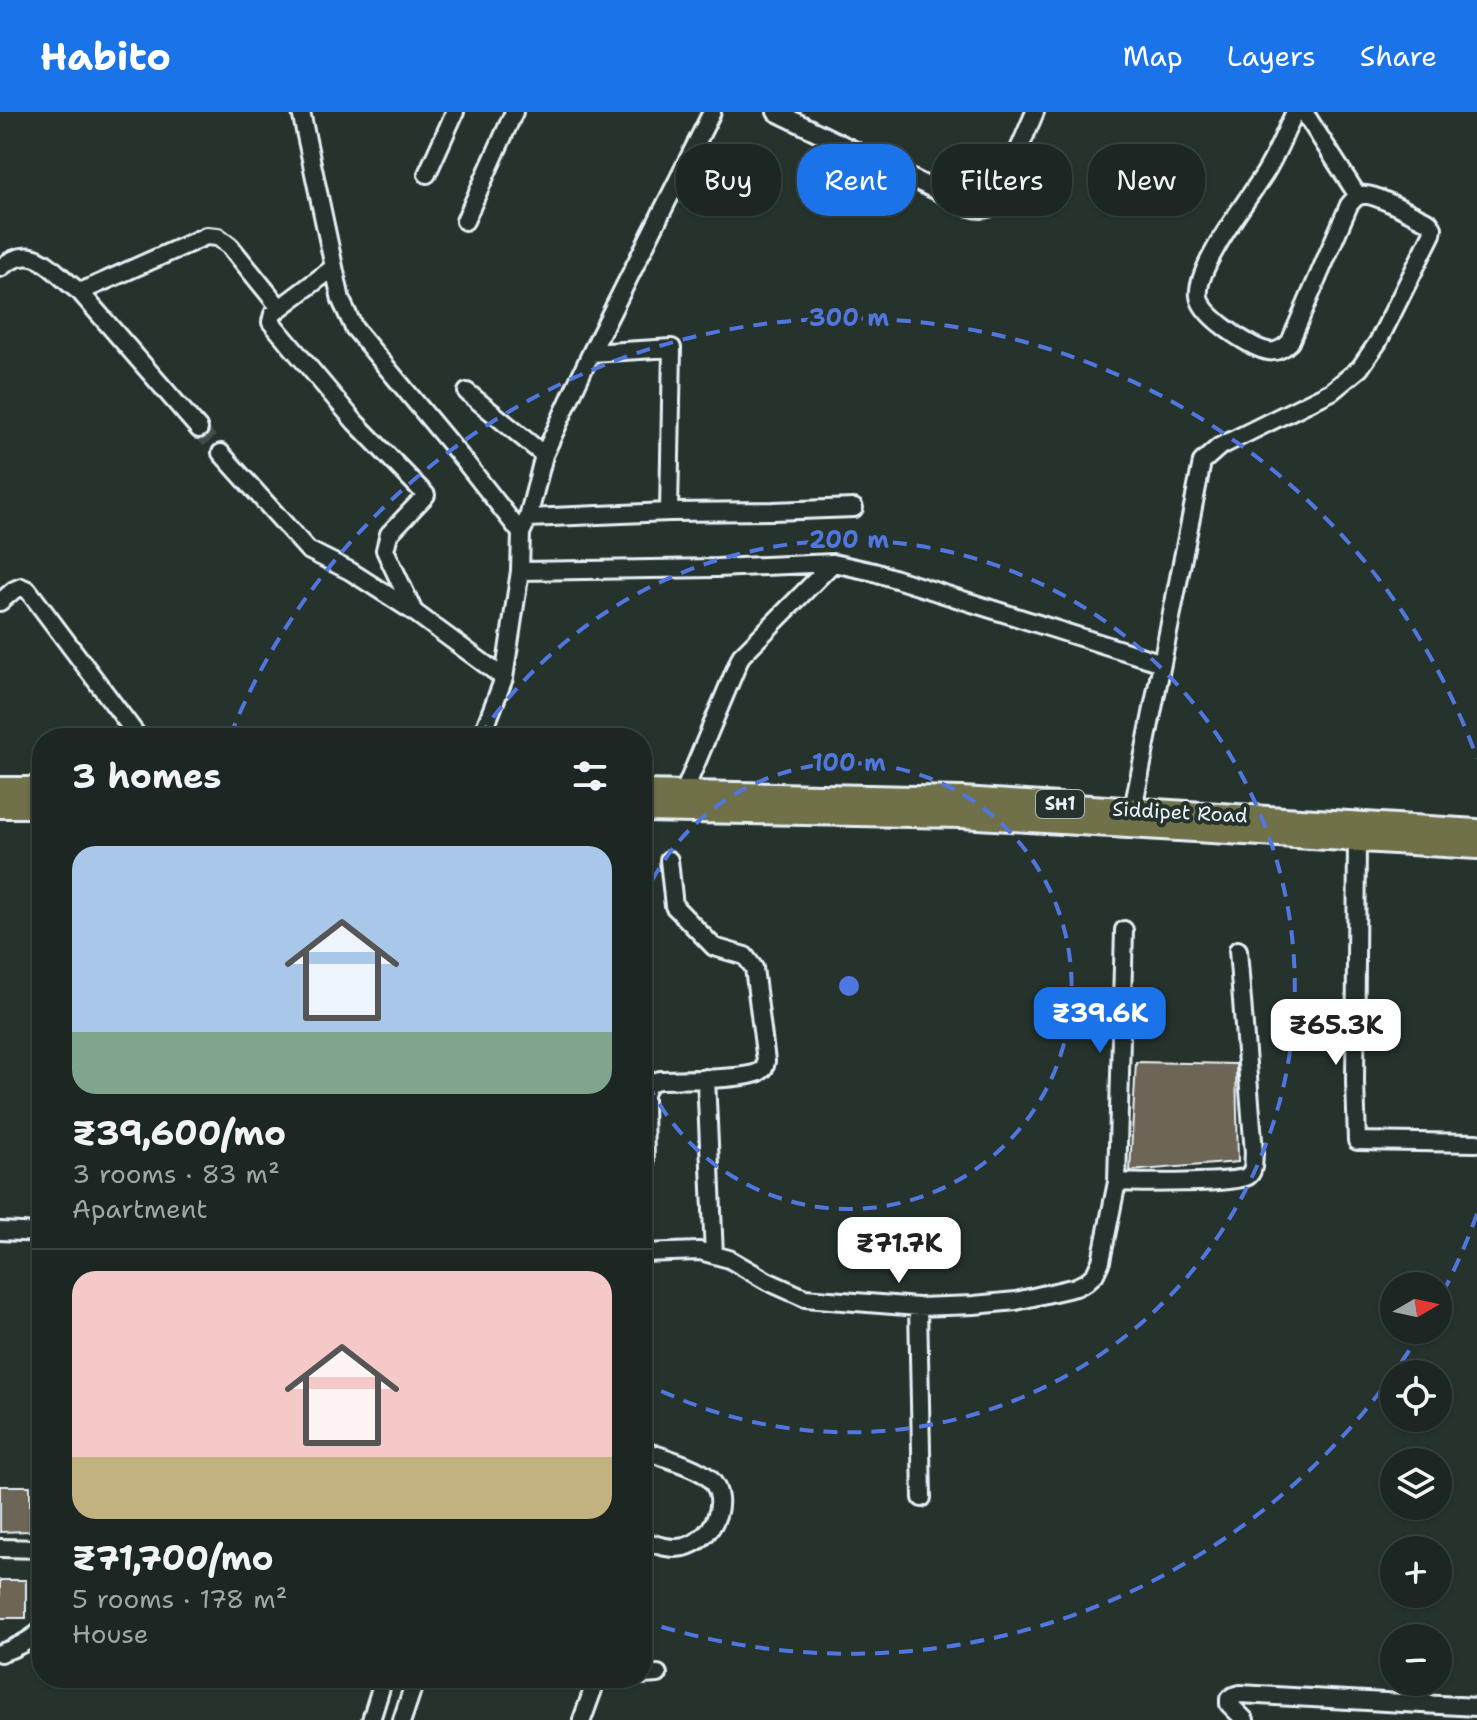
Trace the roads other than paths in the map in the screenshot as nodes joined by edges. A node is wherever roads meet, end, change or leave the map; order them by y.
1 (301, 112) edge
2 (455, 112) edge
3 (514, 112) edge
4 (712, 112) edge
5 (776, 112) edge
6 (1035, 112) edge
7 (1295, 112) edge
8 (1304, 112) edge
9 (427, 174) dead end
10 (1358, 196) junction
11 (465, 221) dead end
12 (0, 268) edge
13 (333, 268) junction
14 (80, 292) junction
15 (280, 308) junction
16 (591, 353) junction
17 (467, 392) dead end
18 (199, 429) tunnel mouth
19 (221, 453) tunnel mouth
20 (544, 455) junction
21 (854, 508) dead end
22 (669, 512) junction
23 (524, 526) junction
24 (833, 563) junction
25 (520, 571) junction
26 (0, 602) edge
27 (414, 612) junction
28 (1162, 663) junction
29 (504, 678) junction
30 (132, 728) edge
31 (485, 728) edge
32 (0, 788) edge
33 (32, 788) edge
34 (652, 791) edge
35 (684, 792) junction
36 (0, 807) edge
37 (32, 807) edge
38 (1133, 809) junction
39 (652, 811) edge
40 (1477, 830) edge
41 (1357, 841) junction
42 (1477, 848) edge
43 (669, 860) dead end
44 (1124, 930) dead end
45 (1238, 950) dead end
46 (706, 1078) junction
47 (652, 1081) edge
48 (1477, 1143) edge
49 (1117, 1182) junction
50 (0, 1231) edge
51 (32, 1233) edge
52 (652, 1253) edge
53 (714, 1255) junction
54 (918, 1307) junction
55 (652, 1454) edge
56 (922, 1498) dead end
57 (652, 1543) edge
58 (0, 1548) edge
59 (32, 1549) edge
60 (32, 1637) edge
61 (0, 1653) edge
62 (381, 1688) edge
63 (413, 1688) edge
64 (594, 1688) edge
65 (1477, 1707) edge
66 (371, 1720) edge
67 (402, 1720) edge
68 (582, 1720) edge
69 (1245, 1720) edge

1 - 13 street
2 - 9 street
3 - 11 street
4 - 16 street
5 - 6 street
7 - 10 street
8 - 10 street
10 - 28 street
12 - 14 street
13 - 15 street
13 - 23 street
14 - 15 street
14 - 18 street
15 - 27 street
16 - 20 street
16 - 22 street
17 - 20 street
19 - 27 street
20 - 23 street
21 - 22 street
22 - 23 street
23 - 25 street
24 - 25 street
24 - 28 street
24 - 35 street
25 - 29 street
26 - 30 street
27 - 29 street
28 - 38 street
29 - 31 street
32 - 33 main road
34 - 35 main road, Siddipet Road / SH1
35 - 38 main road, Siddipet Road / SH1
36 - 37 main road
38 - 40 main road, Siddipet Road / SH1
39 - 41 main road, Siddipet Road / SH1
41 - 42 main road, Siddipet Road / SH1
41 - 48 street
43 - 46 street
44 - 49 street
45 - 49 street
46 - 47 street
46 - 53 street
49 - 54 street
50 - 51 street
52 - 53 street
53 - 54 street
54 - 56 street
55 - 57 street
58 - 59 street
60 - 61 street
62 - 66 street
63 - 67 street
64 - 68 street
65 - 69 street

